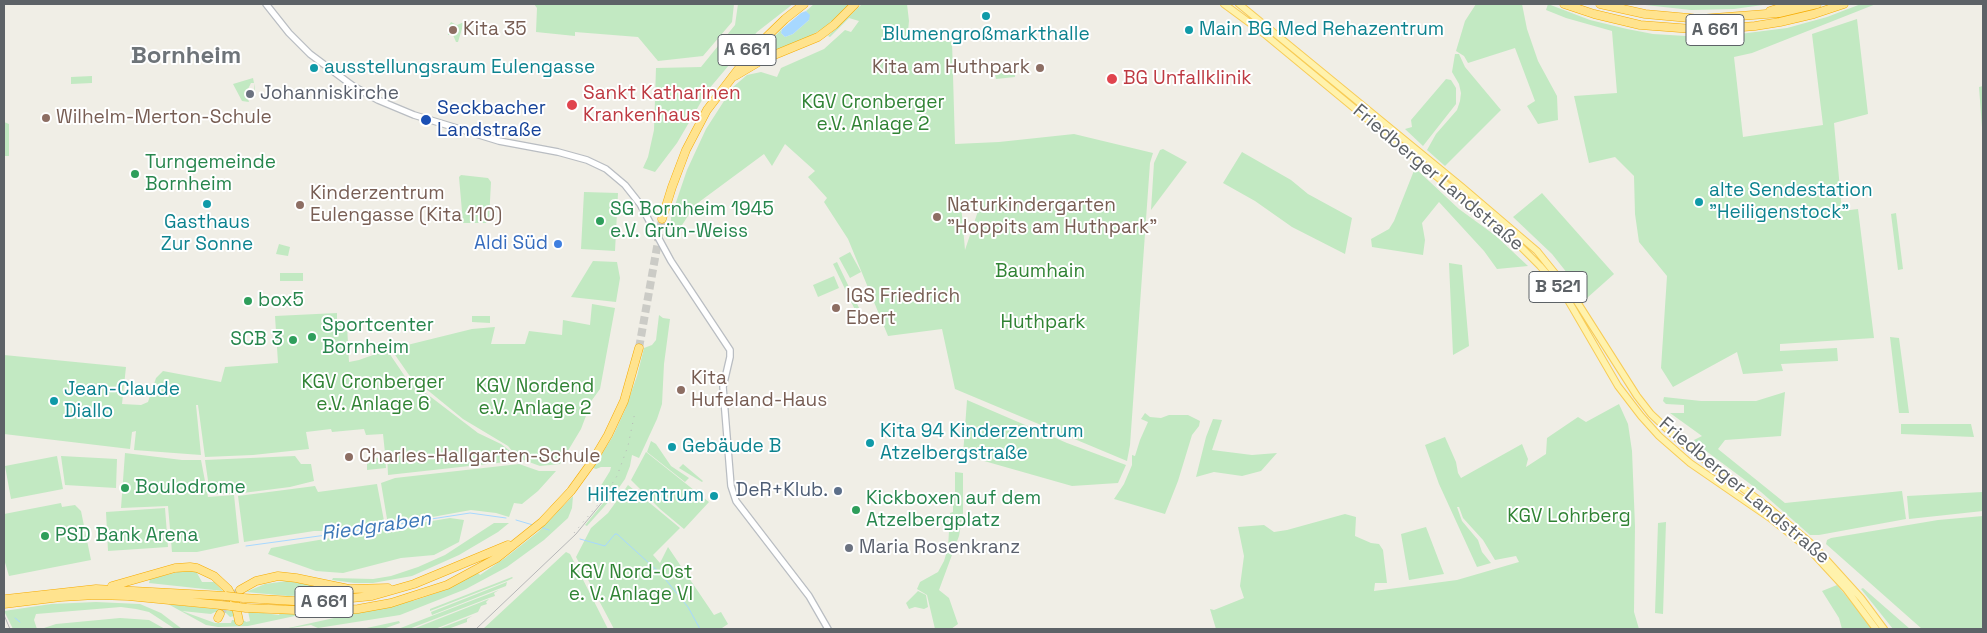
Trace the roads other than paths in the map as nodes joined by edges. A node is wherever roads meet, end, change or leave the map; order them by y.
1 (266, 4) edge
2 (797, 4) edge
3 (804, 4) edge
4 (855, 4) edge
5 (1224, 4) edge
6 (1239, 4) edge
7 (1564, 4) edge
8 (1600, 4) edge
9 (1792, 4) edge
10 (1816, 4) edge
11 (1844, 4) edge
12 (1758, 15) junction
13 (727, 82) junction
14 (657, 221) junction
15 (636, 348) tunnel mouth
16 (510, 546) junction
17 (403, 587) junction
18 (96, 589) junction
19 (242, 594) junction
20 (30, 598) junction
21 (4, 599) edge
22 (4, 604) edge
23 (239, 621) dead end
24 (828, 629) edge
25 (1876, 629) edge
26 (1884, 629) edge

1 - 14 main road
2 - 14 highway, A 661
3 - 13 highway, A 661
4 - 13 highway
5 - 25 main road, Friedberger Landstraße / B 521
6 - 26 main road, Friedberger Landstraße / B 521
7 - 11 highway, A 661
8 - 12 highway, A 661
9 - 12 highway, A 661
10 - 12 highway, A 661
13 - 14 highway, A 661
14 - 24 main road
15 - 16 highway, A 661
16 - 17 highway, A 661
16 - 20 highway, A 661, bridge
17 - 19 highway, A 661
17 - 19 highway
18 - 19 highway, A 661, bridge
18 - 20 highway, A 661
18 - 23 highway
20 - 21 highway, A 661
20 - 22 highway, A 661

